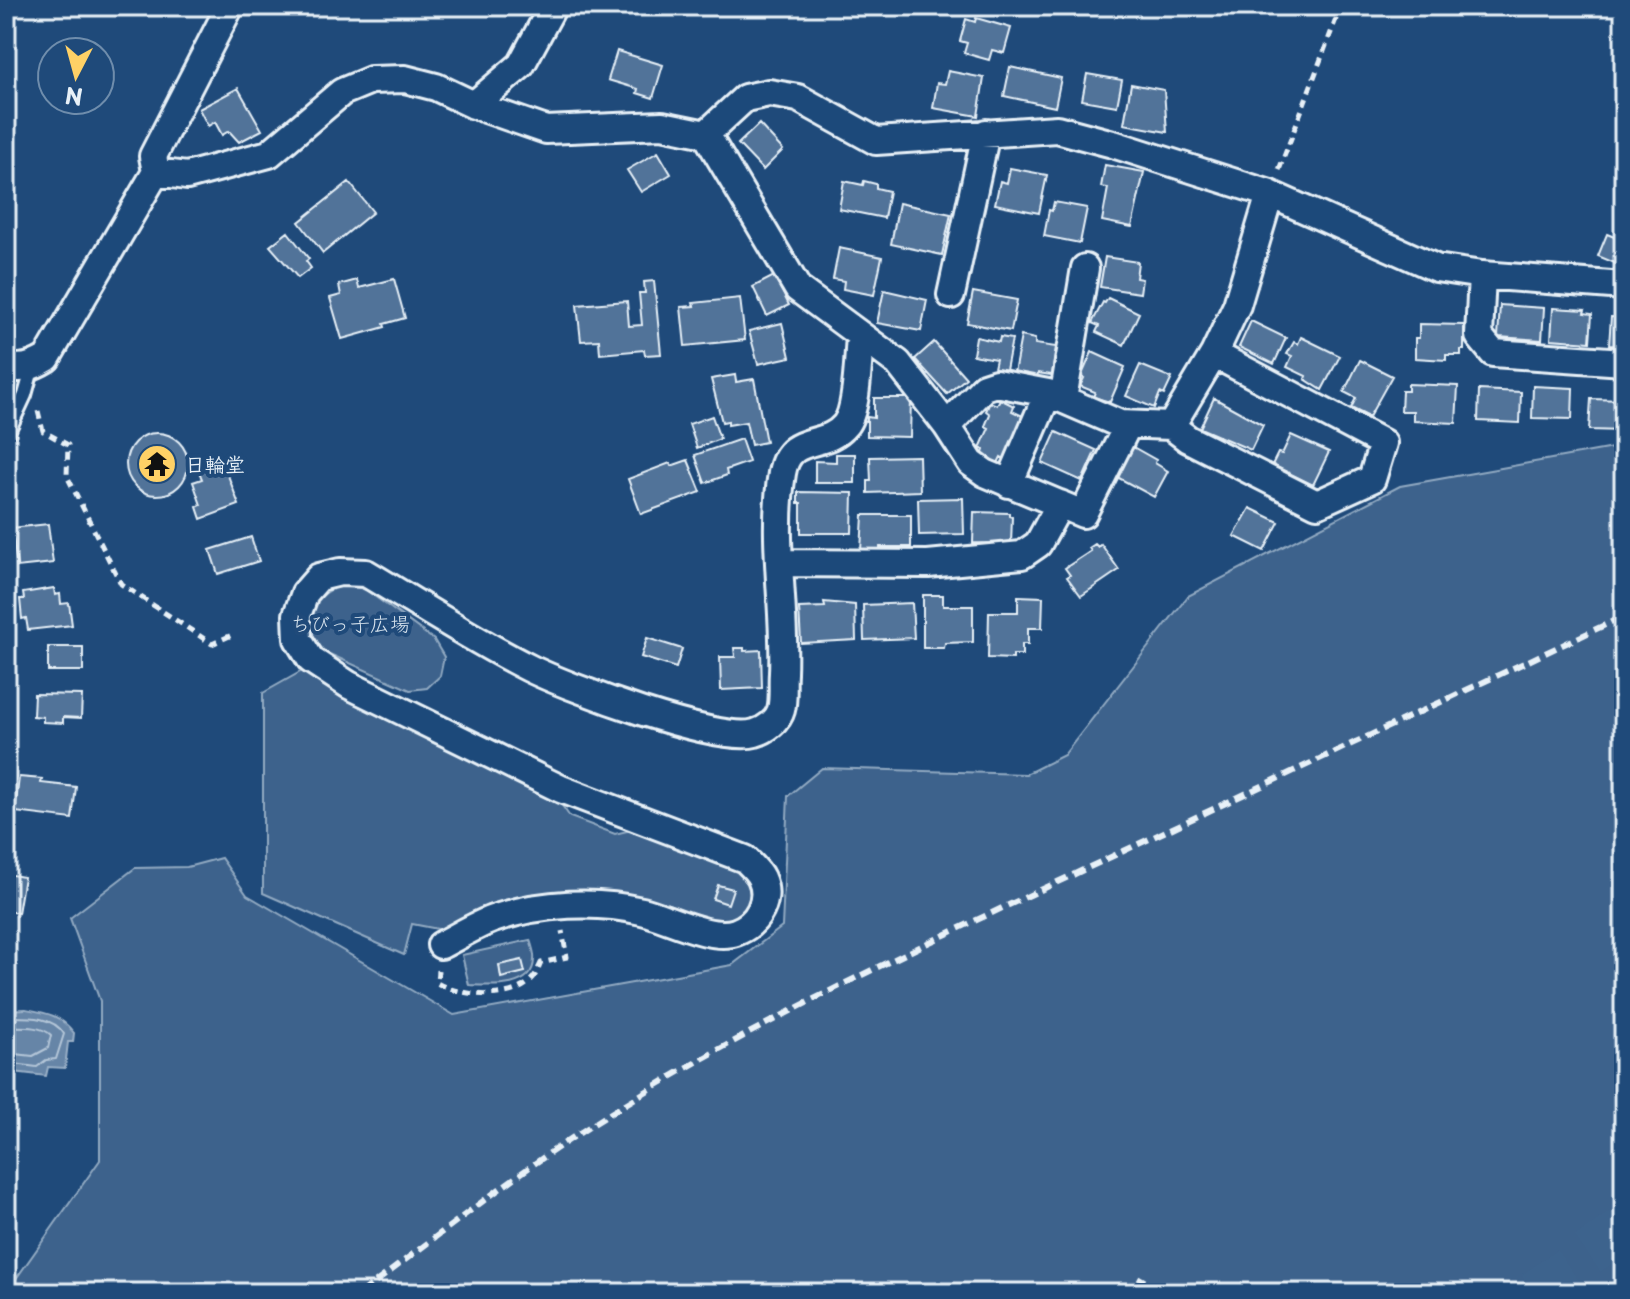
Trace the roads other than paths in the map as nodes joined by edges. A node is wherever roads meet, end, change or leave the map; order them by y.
1 (230, 6) edge
2 (553, 6) edge
3 (474, 105) junction
4 (986, 133) junction
5 (706, 134) junction
6 (156, 172) junction
7 (1270, 194) junction
8 (1085, 268) dead end
9 (1482, 275) junction
10 (1624, 286) edge
11 (951, 295) dead end
12 (860, 336) junction
13 (1214, 354) junction
14 (1624, 362) edge
15 (6, 365) edge
16 (33, 366) junction
17 (1056, 396) junction
18 (1128, 425) junction
19 (947, 426) junction
20 (1171, 426) junction
21 (6, 436) edge
22 (1009, 484) junction
23 (1060, 504) junction
24 (779, 563) junction
25 (441, 945) road end

1 - 6 street
2 - 3 street
3 - 5 street
3 - 6 street
4 - 5 street
4 - 7 street
4 - 11 street
5 - 12 street
6 - 16 street
7 - 9 street
7 - 13 street
8 - 17 street
9 - 10 street
9 - 14 street
12 - 19 street
12 - 24 street
13 - 20 street
13 - 20 street
15 - 16 street
16 - 21 lane
17 - 18 street
17 - 19 street
17 - 22 street
18 - 20 street
18 - 23 street
19 - 22 street
22 - 23 street
23 - 24 street
24 - 25 street

